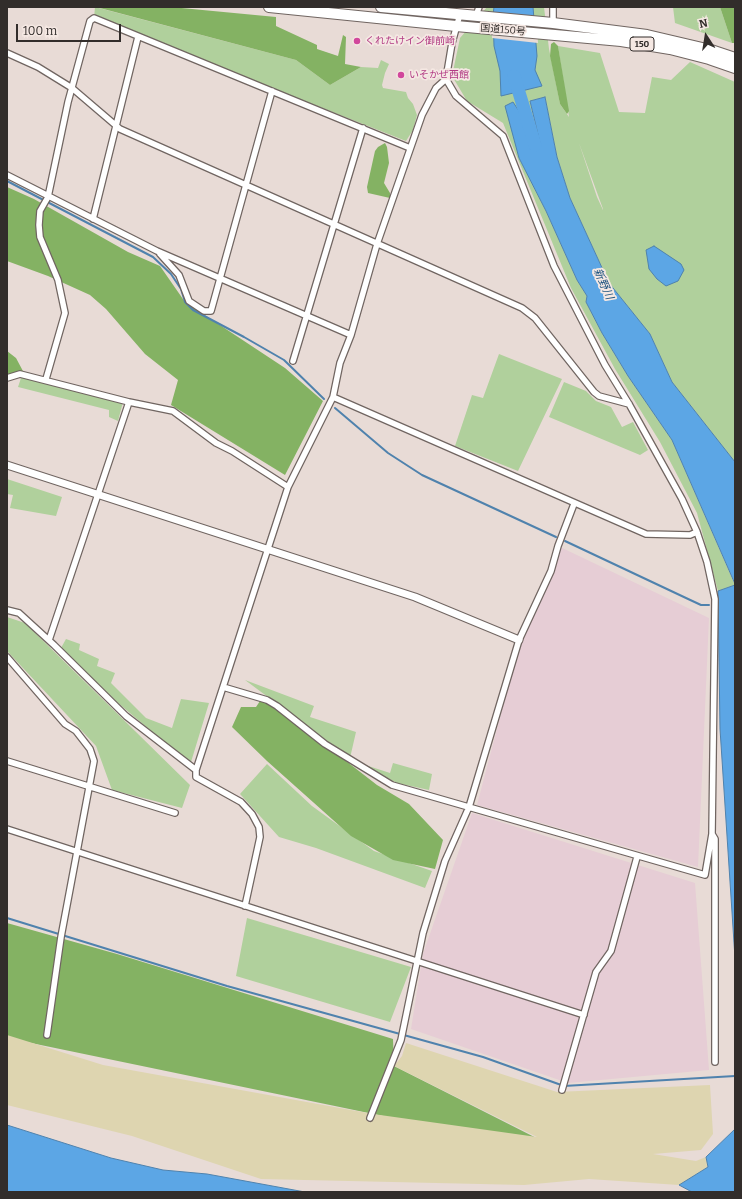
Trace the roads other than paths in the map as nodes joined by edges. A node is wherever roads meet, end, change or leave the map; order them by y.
1 (269, 7) edge
2 (381, 7) edge
3 (553, 7) edge
4 (460, 11) edge
5 (480, 13) edge
6 (551, 23) junction
7 (456, 26) junction
8 (138, 36) junction
9 (7, 53) edge
10 (735, 58) edge
11 (735, 68) edge
12 (446, 79) junction
13 (72, 88) junction
14 (272, 91) junction
15 (115, 125) junction
16 (364, 128) junction
17 (410, 148) junction
18 (7, 176) edge
19 (246, 186) junction
20 (48, 197) junction
21 (93, 219) junction
22 (334, 225) junction
23 (377, 244) junction
24 (157, 251) junction
25 (220, 278) junction
26 (306, 316) junction
27 (351, 335) junction
28 (293, 361) dead end
29 (7, 378) edge
30 (46, 379) junction
31 (333, 397) junction
32 (129, 402) junction
33 (629, 404) junction
34 (7, 465) edge
35 (288, 487) junction
36 (98, 494) junction
37 (574, 504) junction
38 (697, 532) junction
39 (268, 548) junction
40 (7, 610) edge
41 (49, 640) junction
42 (519, 640) junction
43 (7, 657) edge
44 (223, 687) junction
45 (7, 761) edge
46 (196, 770) junction
47 (90, 788) junction
48 (469, 807) junction
49 (175, 813) dead end
50 (7, 829) edge
51 (712, 834) junction
52 (78, 852) junction
53 (637, 857) junction
54 (245, 906) junction
55 (417, 961) junction
56 (584, 1016) junction
57 (47, 1035) dead end
58 (715, 1062) dead end
59 (562, 1090) dead end
60 (370, 1118) dead end

1 - 7 highway, 国道150号 / 150
2 - 4 highway, 国道150号 / 150
3 - 6 street
4 - 5 highway, 国道150号 / 150
4 - 7 street
5 - 6 highway, 国道150号 / 150
6 - 10 highway, 国道150号 / 150
7 - 11 highway, 国道150号 / 150
7 - 12 street
8 - 13 street
8 - 14 street
8 - 15 street
9 - 13 street
12 - 17 street
12 - 33 street
13 - 15 street
13 - 20 street
14 - 16 street
14 - 19 street
15 - 19 street
15 - 21 street
16 - 17 street
16 - 22 street
17 - 23 street
18 - 20 street
19 - 22 street
19 - 25 street
20 - 21 street
20 - 30 street
21 - 24 street
22 - 23 street
22 - 26 street
23 - 27 street
23 - 33 street
24 - 25 street
24 - 25 street
25 - 26 street
26 - 27 street
26 - 28 street
27 - 31 street
29 - 30 street
30 - 32 street
31 - 35 street
31 - 37 street
32 - 35 street
32 - 36 street
33 - 38 street
34 - 36 street
35 - 39 street
36 - 39 street
36 - 41 street
37 - 38 street
37 - 42 street
38 - 51 street
39 - 42 street
39 - 44 street
40 - 41 street
41 - 46 street
42 - 48 street
43 - 47 street
44 - 46 street
44 - 48 street
45 - 47 street
46 - 54 street
47 - 49 street
47 - 52 street
48 - 53 street
48 - 55 street
50 - 52 street
51 - 53 street
51 - 58 street
52 - 54 street
52 - 57 street
53 - 56 street
54 - 55 street
55 - 56 street
55 - 60 street
56 - 59 street

